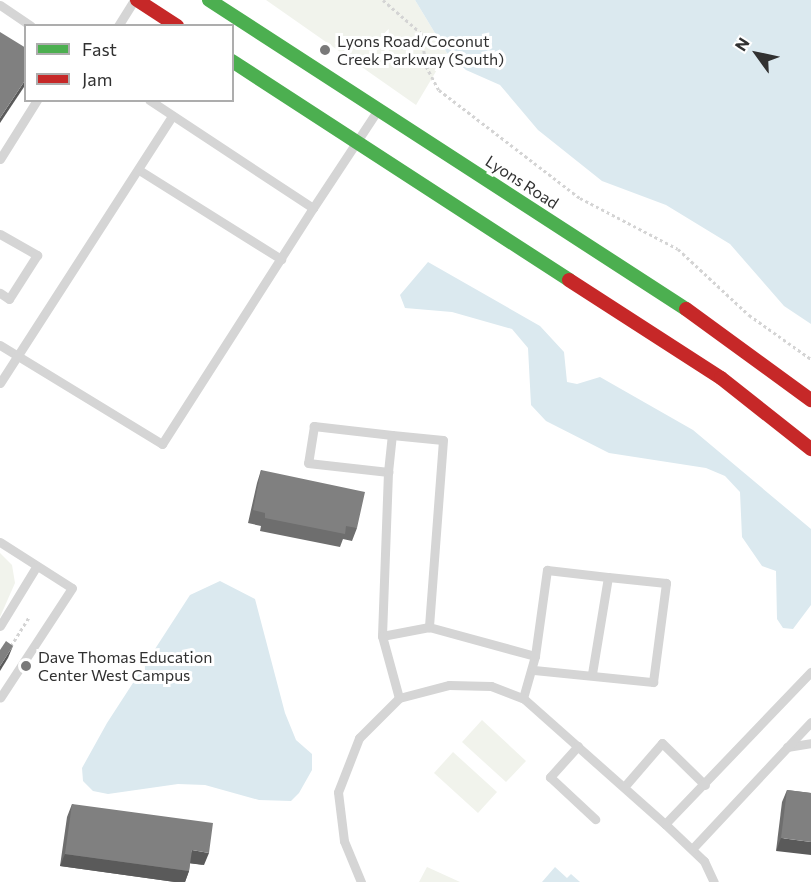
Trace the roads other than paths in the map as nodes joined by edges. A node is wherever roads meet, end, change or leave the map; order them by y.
1 (136, 0) edge
2 (209, 0) edge
3 (0, 5) edge
4 (28, 24) edge
5 (119, 24) edge
6 (174, 24) edge
7 (234, 62) edge
8 (36, 102) edge
9 (151, 102) edge
10 (378, 109) junction
11 (172, 116) junction
12 (357, 141) junction
13 (0, 159) edge
14 (139, 170) junction
15 (313, 208) junction
16 (0, 234) edge
17 (281, 259) junction
18 (0, 293) edge
19 (0, 345) edge
20 (17, 356) junction
21 (0, 383) edge
22 (811, 400) edge
23 (392, 435) junction
24 (811, 449) edge
25 (388, 472) junction
26 (0, 542) edge
27 (36, 567) junction
28 (608, 577) junction
29 (0, 626) edge
30 (429, 627) junction
31 (382, 636) junction
32 (535, 656) junction
33 (534, 670) junction
34 (811, 672) edge
35 (592, 674) junction
36 (0, 698) edge
37 (399, 698) junction
38 (523, 698) junction
39 (811, 722) edge
40 (811, 743) edge
41 (578, 746) junction
42 (787, 747) junction
43 (705, 785) junction
44 (624, 787) junction
45 (595, 819) dead end
46 (665, 824) junction
47 (692, 849) junction
48 (361, 882) edge
49 (714, 882) edge

1 - 5 lane
1 - 6 main road
2 - 10 main road, Lyons Road
3 - 4 lane
7 - 12 main road
8 - 13 lane
9 - 11 lane
10 - 12 lane
10 - 22 main road, Lyons Road
11 - 14 lane
11 - 15 lane
12 - 15 lane
12 - 24 main road
14 - 17 lane
14 - 20 lane
15 - 17 lane
16 - 18 lane
17 - 20 lane
19 - 20 lane
20 - 21 lane
23 - 25 lane
23 - 25 lane
23 - 30 lane
25 - 31 lane
26 - 27 lane
27 - 29 lane
27 - 36 lane
28 - 32 lane
28 - 35 lane
28 - 35 lane
30 - 31 lane
30 - 32 lane
31 - 37 lane
32 - 33 lane
33 - 35 lane
33 - 38 lane
34 - 43 lane
37 - 38 lane
37 - 48 lane
38 - 41 lane
39 - 42 lane
40 - 42 lane
41 - 44 lane
41 - 45 lane
42 - 47 lane
43 - 44 lane
43 - 46 lane
44 - 46 lane
46 - 47 lane
47 - 49 lane

